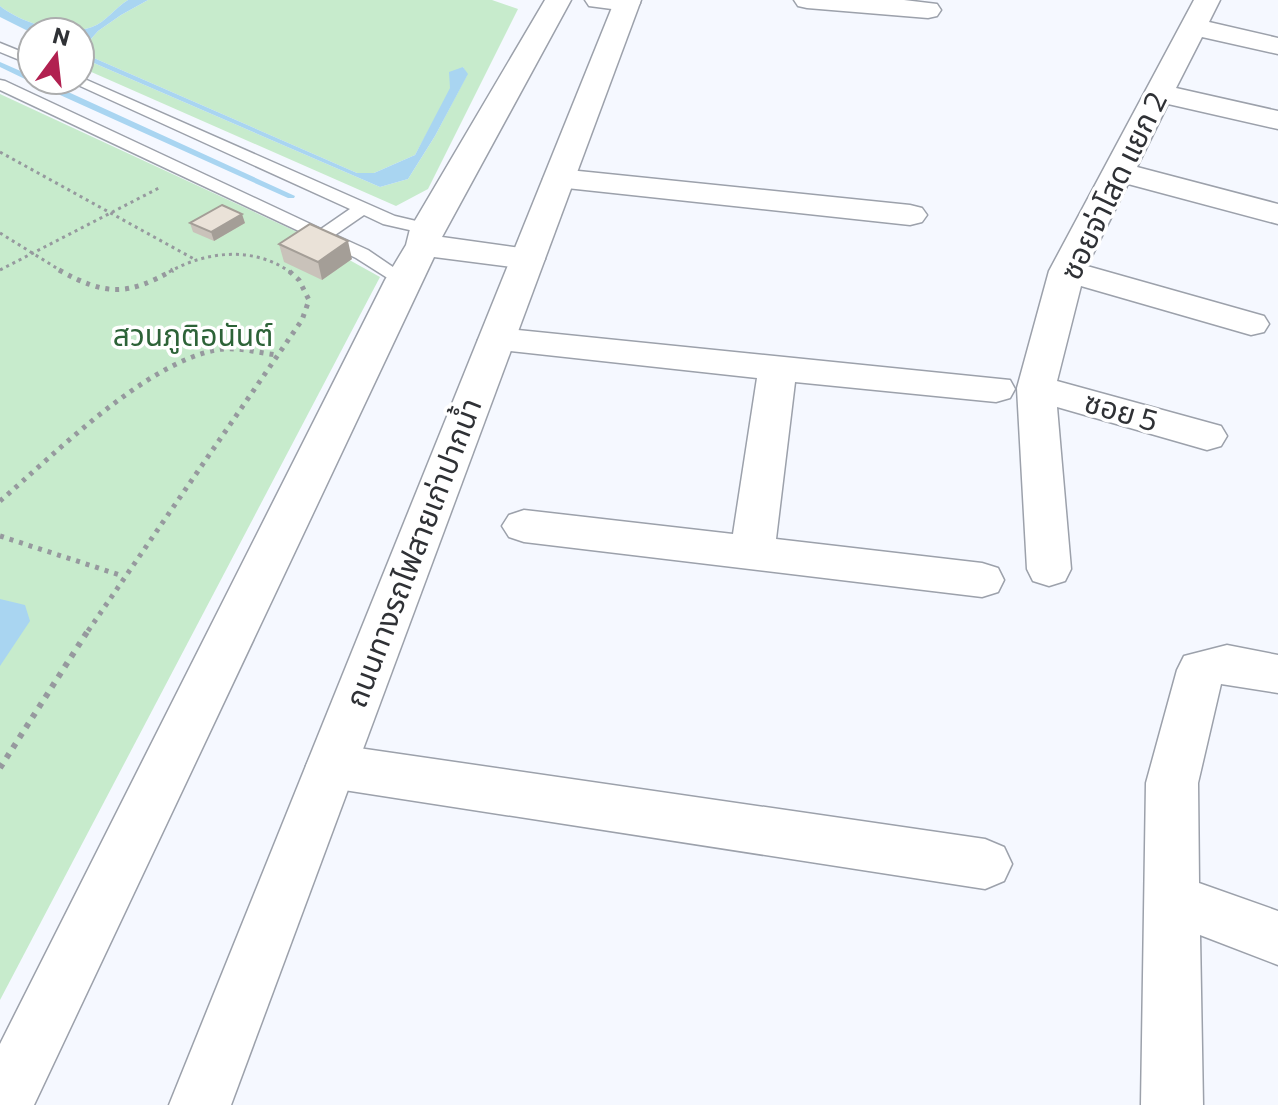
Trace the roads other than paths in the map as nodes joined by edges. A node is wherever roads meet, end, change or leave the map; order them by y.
1 (558, 0) edge
2 (807, 0) edge
3 (618, 1) edge
4 (928, 10) dead end
5 (1200, 14) edge
6 (1278, 46) edge
7 (3, 88) edge
8 (96, 90) edge
9 (1158, 93) junction
10 (1278, 120) edge
11 (1118, 172) junction
12 (559, 179) junction
13 (363, 208) junction
14 (1278, 214) edge
15 (910, 215) dead end
16 (323, 235) junction
17 (418, 251) junction
18 (528, 259) junction
19 (1067, 271) junction
20 (1251, 324) dead end
21 (497, 340) junction
22 (777, 369) junction
23 (1036, 388) junction
24 (996, 389) dead end
25 (1207, 436) dead end
26 (524, 526) dead end
27 (752, 553) junction
28 (1049, 569) dead end
29 (982, 580) dead end
30 (1278, 674) edge
31 (331, 766) junction
32 (985, 864) dead end
33 (1172, 899) junction
34 (1278, 938) edge
35 (2, 1105) edge
36 (200, 1105) edge
37 (1172, 1105) edge

1 - 17 street
2 - 4 street
3 - 12 street, ถนนทางรถไฟสายเก่าปากน้ำ
5 - 6 street
5 - 9 street, ซอยจ่าโสด แยก 2
7 - 16 lane
8 - 13 lane
9 - 10 street
9 - 11 street, ซอยจ่าโสด แยก 2
11 - 14 street
11 - 19 street, ซอยจ่าโสด แยก 2
12 - 15 street
12 - 18 street, ถนนทางรถไฟสายเก่าปากน้ำ
13 - 16 lane
13 - 17 lane
16 - 17 lane
17 - 18 street
17 - 35 street
18 - 21 street, ถนนทางรถไฟสายเก่าปากน้ำ
19 - 20 street
19 - 23 street, ซอยจ่าโสด แยก 2
21 - 22 street
21 - 31 street, ถนนทางรถไฟสายเก่าปากน้ำ
22 - 24 street
22 - 27 street
23 - 25 street, ซอย 5
23 - 28 street, ซอยจ่าโสด แยก 2
26 - 27 street
27 - 29 street
30 - 33 street
31 - 32 street
31 - 36 street, ถนนทางรถไฟสายเก่าปากน้ำ
33 - 34 street
33 - 37 street

